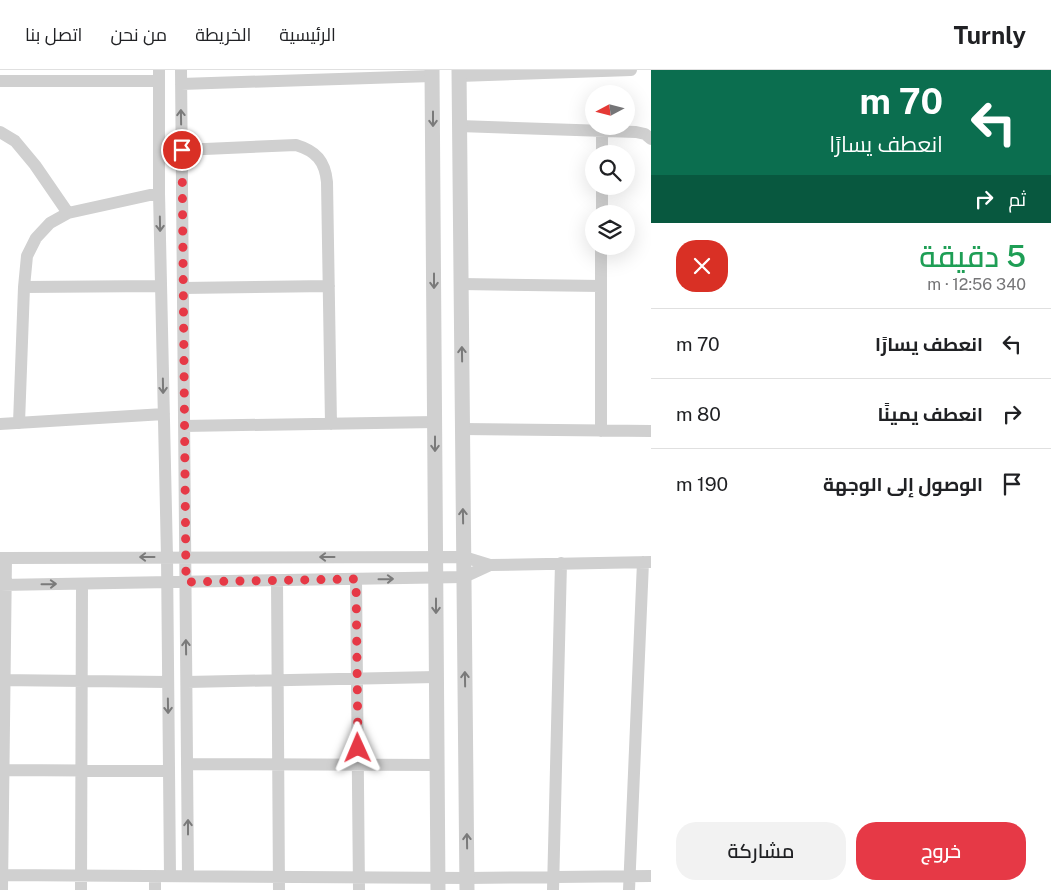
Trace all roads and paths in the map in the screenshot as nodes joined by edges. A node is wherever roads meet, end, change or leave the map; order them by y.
1 (181, 70) edge
2 (631, 70) edge
3 (432, 73) edge
4 (459, 73) edge
5 (159, 76) edge
6 (0, 81) edge
7 (181, 84) junction
8 (459, 126) junction
9 (585, 130) edge
10 (0, 132) edge
11 (635, 132) edge
12 (651, 139) edge
13 (182, 150) junction
14 (159, 193) junction
15 (68, 214) junction
16 (602, 255) edge
17 (461, 284) junction
18 (161, 286) junction
19 (329, 286) junction
20 (601, 286) junction
21 (24, 287) junction
22 (183, 288) junction
23 (164, 414) junction
24 (19, 422) junction
25 (435, 422) junction
26 (0, 424) edge
27 (331, 424) junction
28 (184, 426) junction
29 (462, 429) junction
30 (601, 431) junction
31 (651, 431) edge
32 (167, 557) junction
33 (186, 557) junction
34 (436, 557) junction
35 (464, 557) junction
36 (3, 558) edge
37 (647, 562) edge
38 (561, 564) junction
39 (490, 565) junction
40 (436, 578) junction
41 (464, 578) junction
42 (356, 579) junction
43 (277, 580) junction
44 (167, 582) junction
45 (186, 582) junction
46 (82, 584) junction
47 (3, 585) edge
48 (436, 677) junction
49 (357, 679) junction
50 (2, 680) edge
51 (278, 680) junction
52 (81, 681) junction
53 (168, 682) junction
54 (187, 682) junction
55 (188, 764) junction
56 (278, 764) junction
57 (358, 765) junction
58 (437, 765) junction
59 (2, 770) edge
60 (81, 770) junction
61 (169, 770) junction
62 (1, 875) edge
63 (81, 876) junction
64 (155, 876) junction
65 (170, 876) junction
66 (188, 876) junction
67 (629, 876) junction
68 (651, 876) edge
69 (279, 877) junction
70 (359, 884) edge
71 (438, 884) edge
72 (467, 884) edge
73 (553, 884) edge
74 (2, 890) edge
75 (81, 890) edge
76 (155, 890) edge
77 (279, 890) edge
78 (629, 890) edge

1 - 7 street
2 - 4 street
3 - 7 street
3 -> 25 street
4 - 8 street
5 - 6 street
5 - 14 street
13 -> 7 street
8 - 9 street
8 - 17 street
10 - 15 street
11 - 12 street
13 - 19 street
13 - 22 street
14 - 15 street
14 -> 18 street
15 - 21 street
16 - 20 street
17 - 20 street
29 -> 17 street
18 - 21 street
18 -> 23 street
19 - 22 street
19 - 27 street
20 - 30 street
21 - 24 street
22 - 28 street
23 - 24 street
23 - 32 street
24 - 26 street
25 - 27 street
25 -> 34 street
27 - 28 street
28 - 33 street
29 - 30 street
35 -> 29 street
30 - 31 street
32 - 33 street
32 -> 36 street
32 - 44 street
34 -> 33 street
33 - 45 street
34 - 35 street
34 - 40 street
35 - 39 street
35 - 41 street
36 - 47 street
37 - 38 street
37 - 67 street
38 - 39 street
38 - 73 street
39 - 41 street
40 - 41 street
42 -> 40 street
40 -> 48 street
72 -> 41 street
42 - 43 street
42 - 49 street
43 - 45 street
43 - 51 street
44 - 45 street
44 - 46 street
44 - 53 street
54 -> 45 street
47 -> 46 street
46 - 52 street
47 - 50 street
48 - 49 street
48 - 58 street
49 - 51 street
49 - 57 street
50 - 52 street
50 - 59 street
51 - 54 street
51 - 56 street
52 - 53 street
52 - 60 street
53 -> 61 street
54 - 55 street
55 - 56 street
66 -> 55 street
56 - 57 street
56 - 69 street
57 - 58 street
57 - 70 street
58 - 71 street
59 - 60 street
59 - 62 street
60 - 61 street
60 - 63 street
61 - 65 street
62 - 63 street
62 - 74 street
63 - 64 street
63 - 75 street
64 - 65 street
64 - 76 street
65 - 66 street
66 - 69 street
67 - 68 street
67 - 73 street
67 - 78 street
69 - 70 street
69 - 77 street
70 - 71 street
71 - 72 street
72 - 73 street

